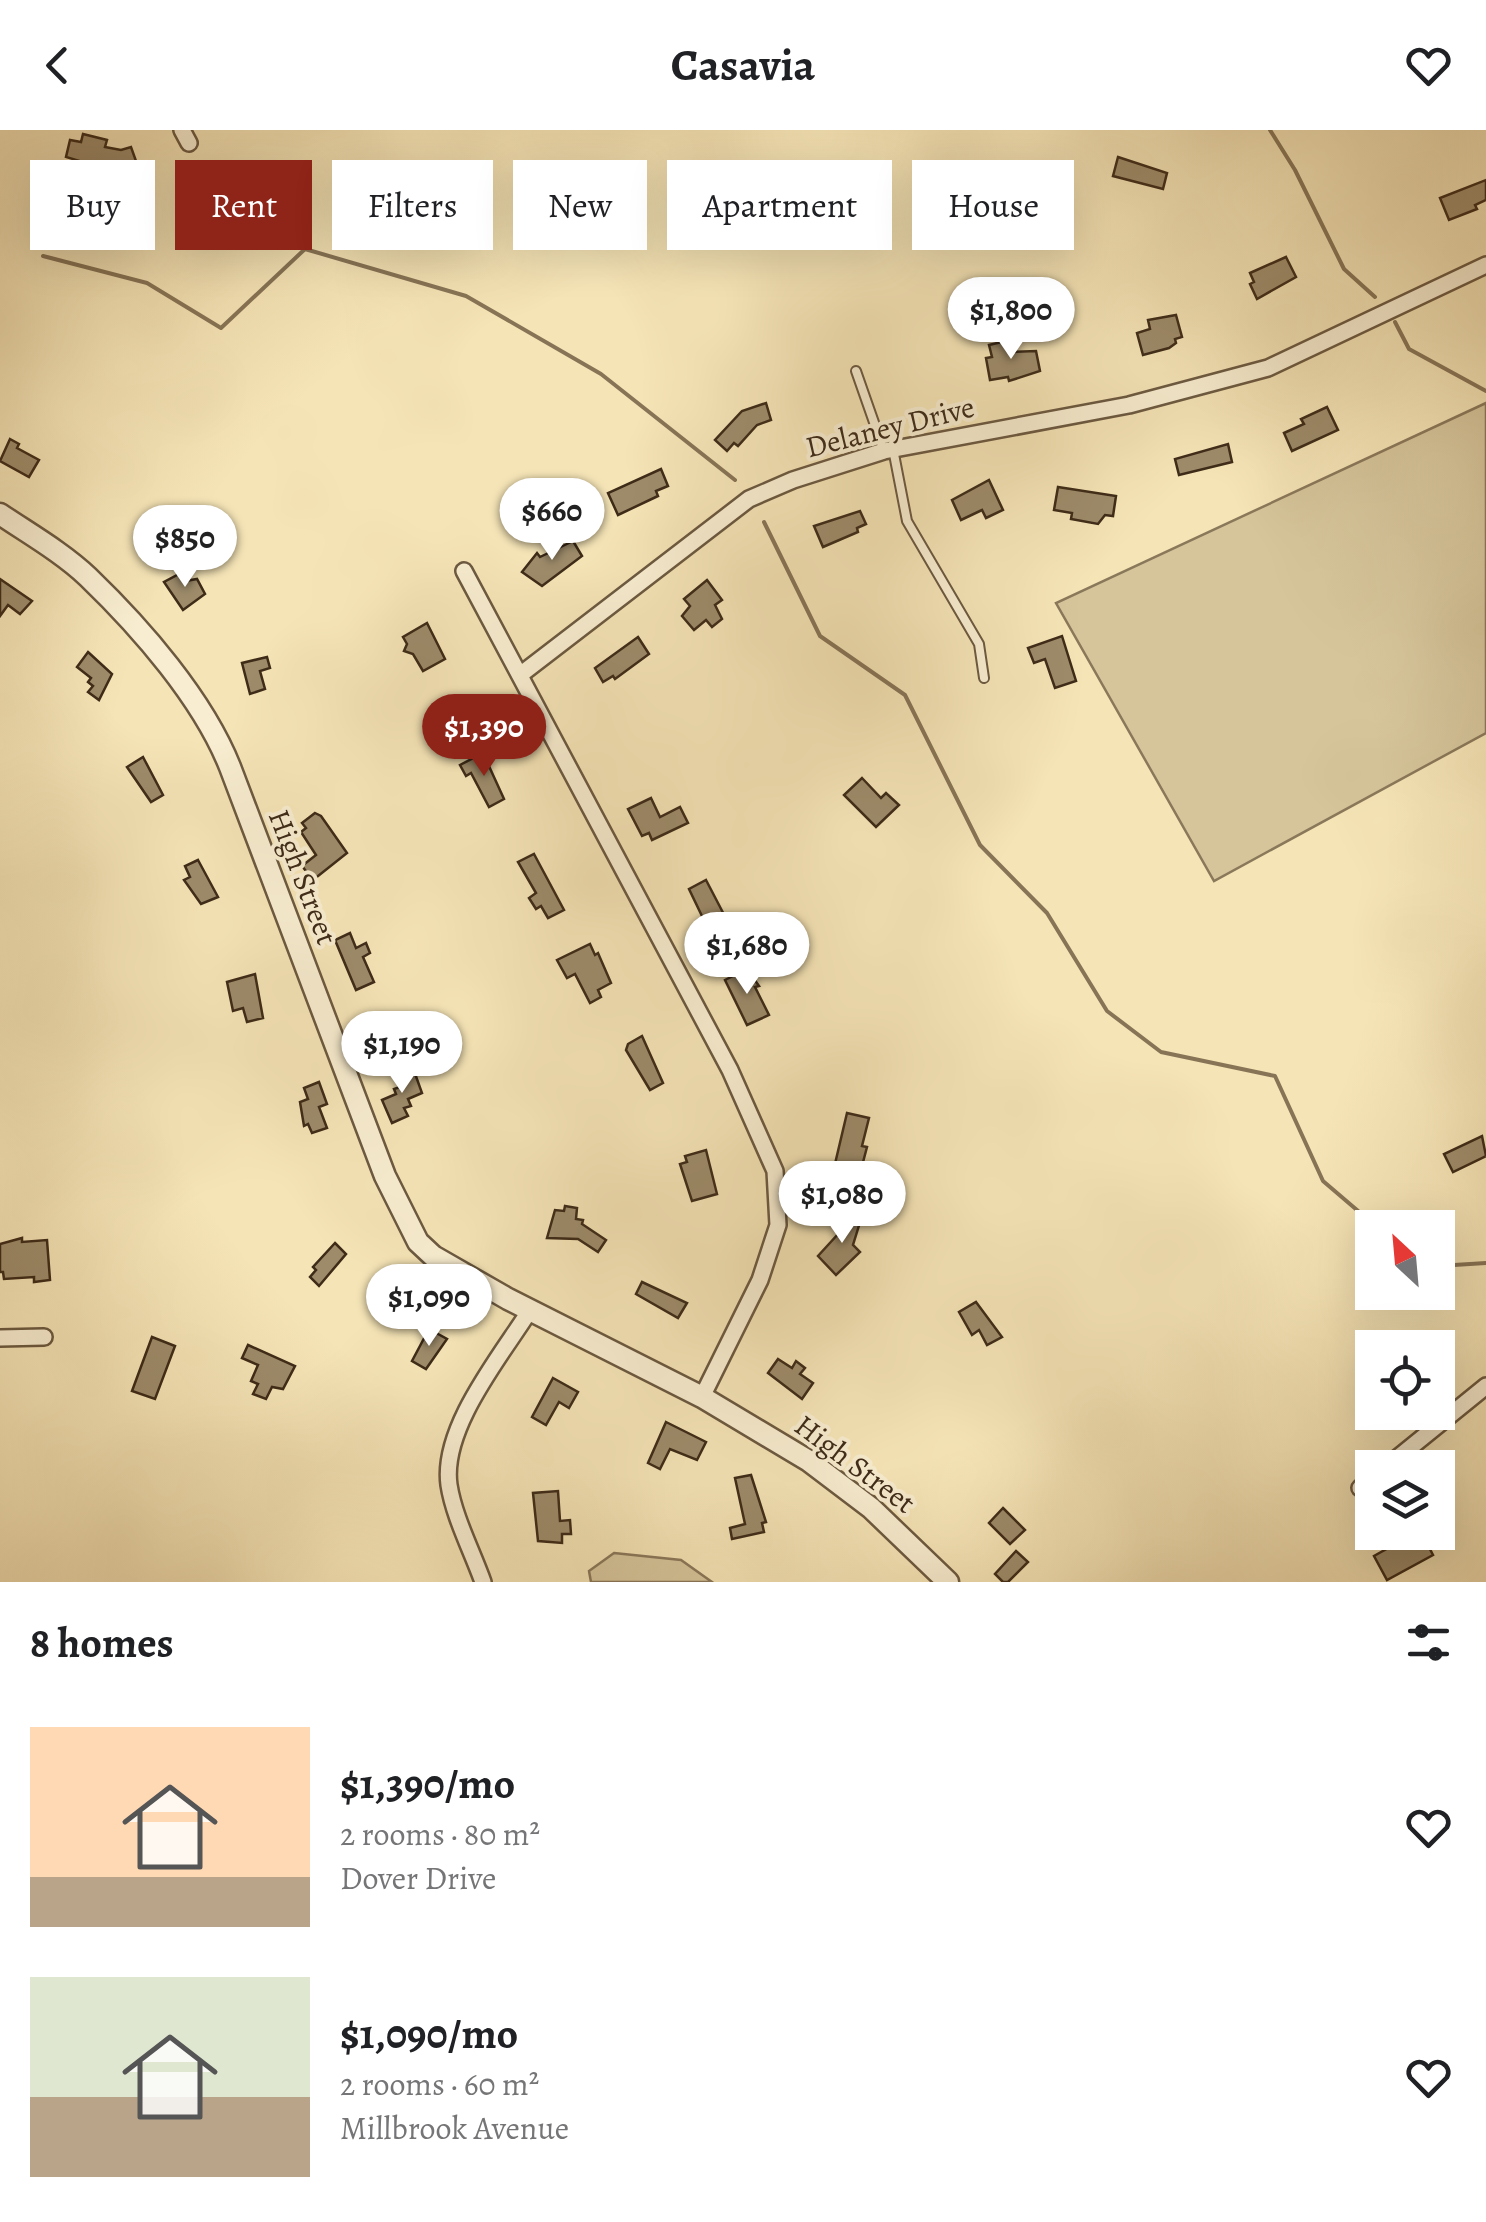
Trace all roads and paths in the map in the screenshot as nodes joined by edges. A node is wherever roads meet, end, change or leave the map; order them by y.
1 (1486, 265) edge
2 (856, 372) dead end
3 (888, 450) junction
4 (0, 514) edge
5 (464, 571) dead end
6 (520, 675) junction
7 (984, 678) dead end
8 (530, 1310) junction
9 (44, 1337) dead end
10 (0, 1338) edge
11 (1486, 1386) edge
12 (702, 1397) junction
13 (1407, 1450) edge
14 (482, 1582) edge
15 (948, 1582) edge

1 - 3 street, Delaney Drive
2 - 3 lane
3 - 6 street, Delaney Drive
3 - 7 lane
4 - 8 street, High Street
5 - 6 street
6 - 12 street
8 - 12 street, High Street
8 - 14 street
9 - 10 street
11 - 13 street
12 - 15 street, High Street

